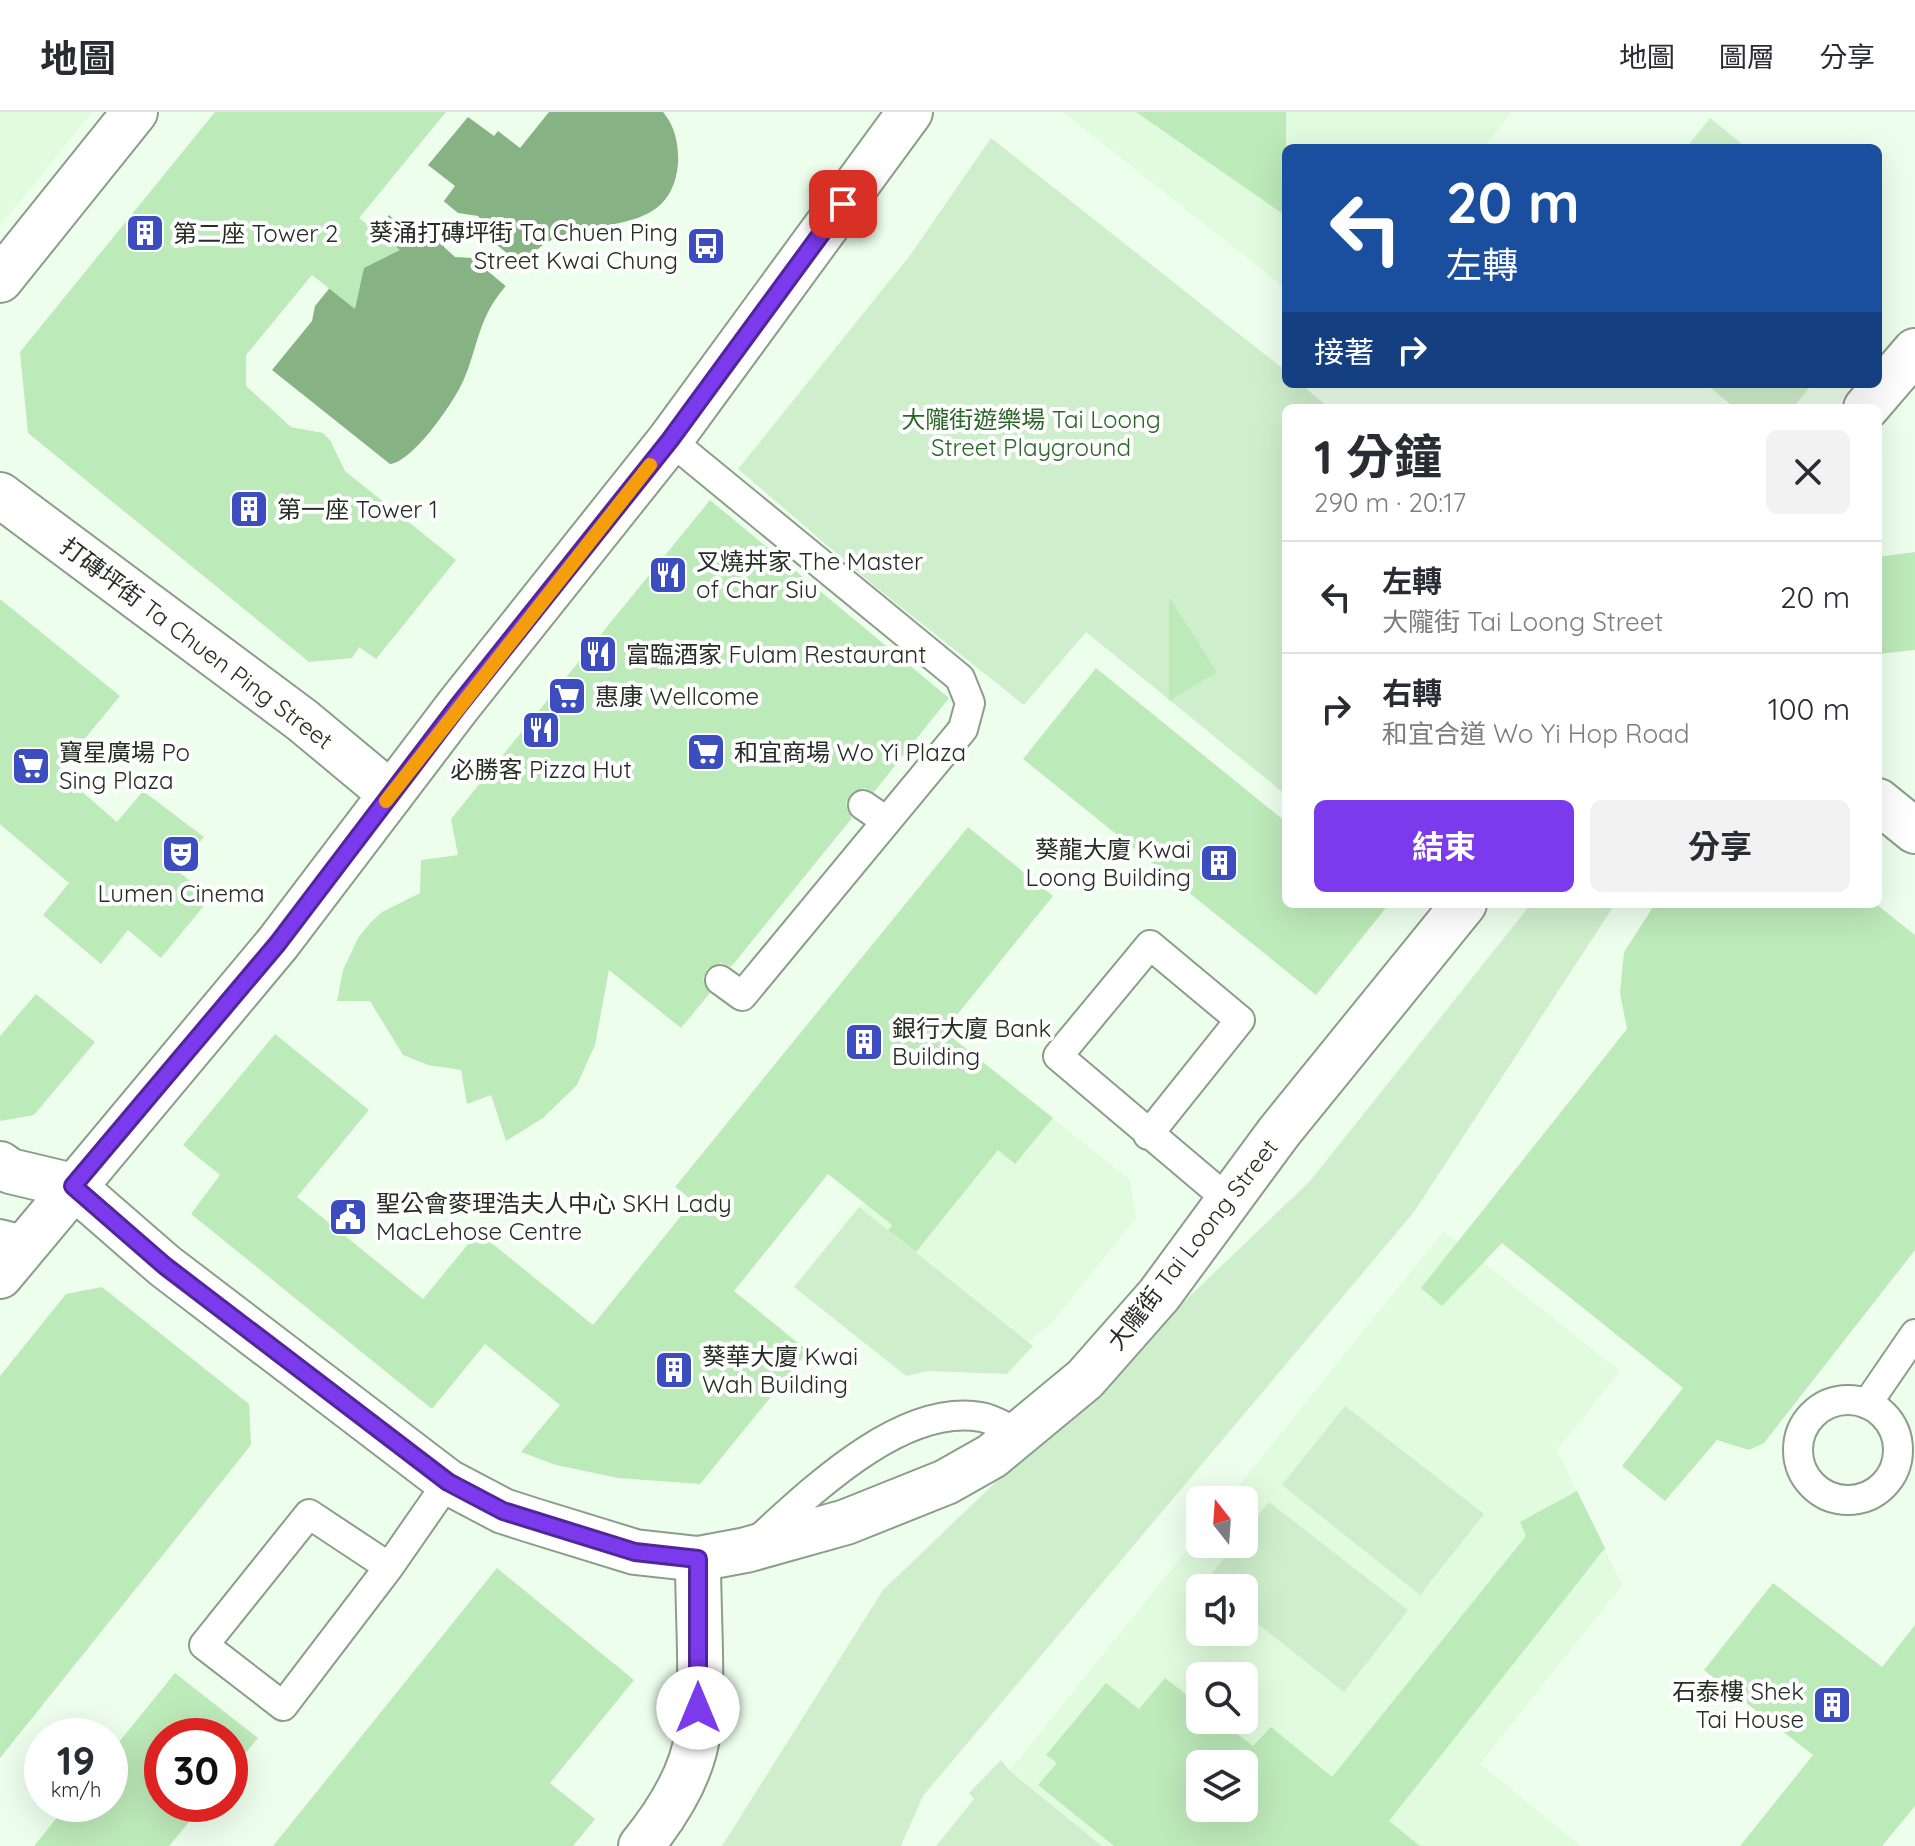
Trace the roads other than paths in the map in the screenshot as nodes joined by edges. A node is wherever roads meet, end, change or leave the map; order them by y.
1 (135, 112) edge
2 (910, 112) edge
3 (0, 280) edge
4 (1915, 351) edge
5 (1869, 404) edge
6 (670, 440) junction
7 (0, 495) edge
8 (391, 794) junction
9 (1882, 804) edge
10 (1915, 831) edge
11 (1461, 908) edge
12 (720, 980) dead end
13 (1148, 1135) junction
14 (0, 1164) edge
15 (73, 1186) junction
16 (1227, 1199) junction
17 (14, 1237) edge
18 (0, 1276) edge
19 (1915, 1334) edge
20 (1867, 1404) dead end
21 (1020, 1434) junction
22 (448, 1482) junction
23 (746, 1550) junction
24 (698, 1559) junction
25 (389, 1567) junction
26 (641, 1846) edge

1 - 3 street
2 - 6 street
4 - 5 street
6 - 8 street
6 - 12 lane
7 - 8 street, 打磚坪街 Ta Chuen Ping Street
8 - 15 street
9 - 10 street
11 - 16 street, 大隴街 Tai Loong Street
13 - 13 lane
13 - 16 lane
14 - 15 street
15 - 17 street
15 - 22 street, 大隴街 Tai Loong Street
16 - 21 street, 大隴街 Tai Loong Street
17 - 18 street
19 - 20 lane
21 - 23 street, 大隴街 Tai Loong Street
21 - 23 lane
22 - 24 street, 大隴街 Tai Loong Street
22 - 25 lane
23 - 24 street, 大隴街 Tai Loong Street
24 - 26 street
25 - 25 lane

